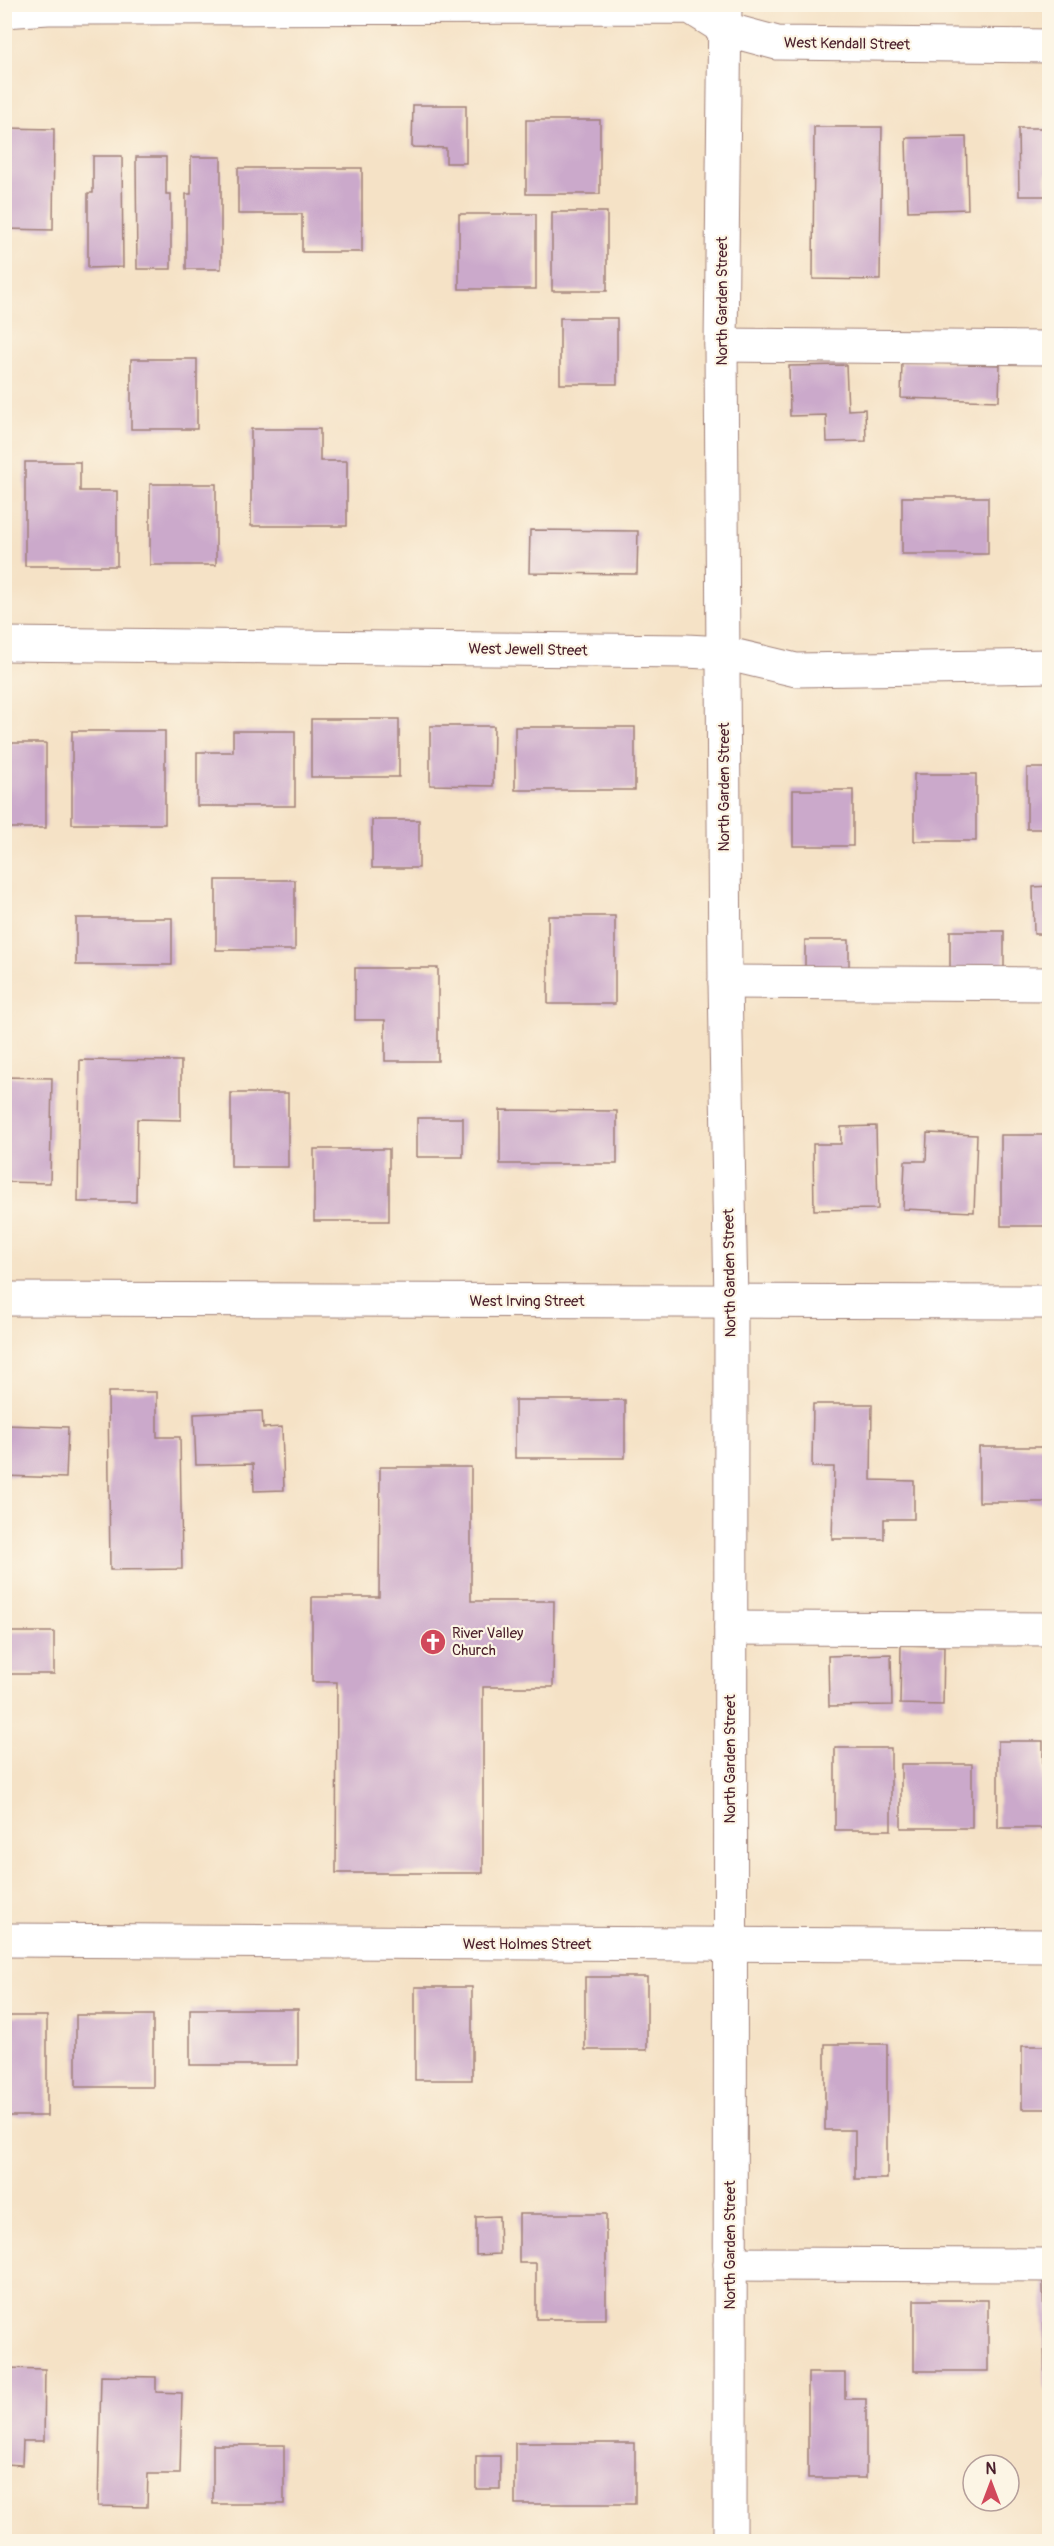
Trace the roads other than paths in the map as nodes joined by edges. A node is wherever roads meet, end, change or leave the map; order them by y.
1 (110, 6) edge
2 (4, 11) edge
3 (725, 17) edge
4 (1050, 46) edge
5 (722, 345) junction
6 (1050, 348) edge
7 (4, 644) edge
8 (723, 653) junction
9 (1050, 666) edge
10 (724, 982) junction
11 (1050, 984) edge
12 (4, 1299) edge
13 (731, 1301) junction
14 (1050, 1302) edge
15 (731, 1628) junction
16 (1050, 1629) edge
17 (4, 1940) edge
18 (730, 1946) junction
19 (1050, 1947) edge
20 (730, 2264) junction
21 (1050, 2265) edge
22 (730, 2541) edge

1 - 2 street, West Kendall Street
1 - 3 street, West Kendall Street
3 - 4 street, West Kendall Street
3 - 5 street, North Garden Street
5 - 6 street
5 - 8 street, North Garden Street
7 - 8 street, West Jewell Street
8 - 9 street, West Jewell Street
8 - 10 street, North Garden Street
10 - 11 street
10 - 13 street, North Garden Street
12 - 13 street, West Irving Street
13 - 14 street, West Irving Street
13 - 15 street, North Garden Street
15 - 16 street
15 - 18 street, North Garden Street
17 - 18 street, West Holmes Street
18 - 19 street, West Holmes Street
18 - 20 street, North Garden Street
20 - 21 street
20 - 22 street, North Garden Street

